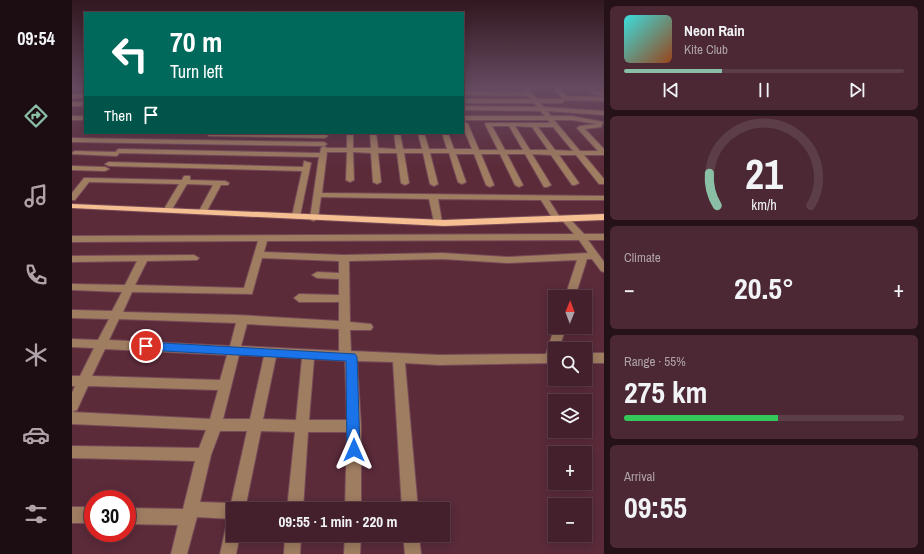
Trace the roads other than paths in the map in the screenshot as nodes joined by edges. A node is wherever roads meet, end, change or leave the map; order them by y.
1 (546, 114) edge
2 (72, 118) edge
3 (84, 118) edge
4 (549, 118) junction
5 (464, 122) edge
6 (488, 124) junction
7 (511, 124) junction
8 (72, 125) edge
9 (84, 125) edge
10 (534, 125) junction
11 (556, 125) junction
12 (603, 125) edge
13 (93, 134) edge
14 (132, 134) edge
15 (212, 134) edge
16 (294, 134) edge
17 (350, 134) edge
18 (373, 134) edge
19 (397, 134) edge
20 (421, 134) edge
21 (445, 134) edge
22 (72, 140) edge
23 (87, 140) junction
24 (127, 141) junction
25 (207, 143) junction
26 (324, 144) edge
27 (349, 151) junction
28 (375, 151) junction
29 (400, 151) junction
30 (75, 152) edge
31 (426, 152) junction
32 (451, 152) junction
33 (477, 152) junction
34 (502, 152) junction
35 (118, 153) junction
36 (202, 153) junction
37 (527, 153) junction
38 (554, 153) junction
39 (579, 153) junction
40 (604, 153) edge
41 (309, 155) junction
42 (107, 166) junction
43 (194, 167) junction
44 (72, 168) edge
45 (306, 169) junction
46 (96, 180) junction
47 (350, 180) dead end
48 (185, 182) junction
49 (377, 182) dead end
50 (462, 182) dead end
51 (602, 182) dead end
52 (405, 183) dead end
53 (575, 183) dead end
54 (434, 184) dead end
55 (72, 185) edge
56 (83, 185) junction
57 (490, 185) dead end
58 (519, 185) dead end
59 (547, 185) dead end
60 (317, 195) junction
61 (433, 196) junction
62 (72, 198) edge
63 (543, 198) junction
64 (604, 198) edge
65 (72, 206) edge
66 (168, 208) junction
67 (204, 211) junction
68 (296, 216) junction
69 (604, 217) edge
70 (314, 218) junction
71 (561, 219) junction
72 (438, 222) junction
73 (604, 237) edge
74 (582, 238) junction
75 (72, 239) edge
76 (263, 239) junction
77 (259, 255) junction
78 (595, 256) junction
79 (582, 257) junction
80 (194, 258) dead end
81 (344, 258) junction
82 (72, 259) edge
83 (143, 259) junction
84 (604, 268) edge
85 (317, 275) dead end
86 (345, 276) junction
87 (72, 287) edge
88 (129, 287) junction
89 (572, 290) edge
90 (299, 298) dead end
91 (345, 299) junction
92 (72, 314) edge
93 (116, 315) junction
94 (242, 320) junction
95 (346, 325) junction
96 (367, 327) dead end
97 (72, 343) edge
98 (102, 344) junction
99 (233, 350) junction
100 (271, 352) junction
101 (308, 354) junction
102 (348, 357) junction
103 (548, 358) edge
104 (592, 358) edge
105 (604, 358) edge
106 (399, 359) junction
107 (78, 381) edge
108 (226, 385) junction
109 (72, 406) edge
110 (72, 418) edge
111 (215, 425) junction
112 (255, 425) junction
113 (302, 426) junction
114 (354, 426) junction
115 (72, 452) edge
116 (204, 455) junction
117 (238, 502) edge
118 (296, 502) edge
119 (353, 502) edge
120 (409, 502) edge
121 (226, 511) edge
122 (190, 513) junction
123 (72, 515) edge
124 (84, 515) edge
125 (136, 516) edge
126 (230, 542) edge
127 (293, 542) edge
128 (352, 542) edge
129 (411, 542) edge
130 (179, 554) edge
131 (228, 554) edge
132 (292, 554) edge
133 (352, 554) edge
134 (412, 554) edge

1 - 4 street
2 - 3 street
4 - 5 street
4 - 11 street
4 - 12 street
5 - 6 street
5 - 33 street
6 - 7 street
6 - 34 street
7 - 10 street
7 - 37 street
8 - 9 street
10 - 11 street
10 - 38 street
11 - 39 street
12 - 40 street
13 - 23 street
14 - 24 street
15 - 16 street
15 - 25 street
16 - 26 street
17 - 27 street
18 - 28 street
19 - 29 street
20 - 31 street
21 - 32 street
22 - 23 street
23 - 24 street
23 - 30 street
24 - 25 street
24 - 35 street
25 - 26 street
25 - 36 street
26 - 27 street
26 - 41 street
26 - 60 street
27 - 28 street
27 - 47 street
28 - 29 street
28 - 49 street
29 - 31 street
29 - 52 street
30 - 35 street
31 - 32 street
31 - 54 street
32 - 33 street
32 - 50 street
33 - 34 street
33 - 57 street
34 - 37 street
34 - 58 street
35 - 36 street
35 - 42 street
36 - 41 street
36 - 43 street
37 - 38 street
37 - 59 street
38 - 39 street
38 - 53 street
39 - 40 street
39 - 51 street
41 - 45 street
42 - 43 street
42 - 44 street
42 - 46 street
43 - 45 street
43 - 48 street
45 - 68 street
46 - 48 street
46 - 56 street
48 - 66 street
48 - 67 street
55 - 56 street
56 - 62 street
60 - 61 street
60 - 70 street
61 - 63 street
61 - 72 street
63 - 64 street
63 - 71 street
65 - 66 main road
66 - 67 main road
67 - 68 main road
68 - 70 main road
69 - 71 main road
70 - 72 main road
71 - 72 main road
71 - 74 street
73 - 74 street
74 - 76 street
74 - 78 street
75 - 76 street
76 - 77 street
77 - 81 street
77 - 88 street
78 - 79 street
78 - 84 street
79 - 81 street
79 - 89 street
80 - 83 street
81 - 86 street
82 - 83 street
83 - 88 street
85 - 86 street
86 - 91 street
87 - 88 street
88 - 93 street
90 - 91 street
91 - 95 street
92 - 93 street
93 - 94 street
93 - 98 street
94 - 95 street
94 - 99 street
95 - 96 street
95 - 102 street
97 - 98 street
98 - 99 street
98 - 107 street
99 - 100 street
99 - 108 street
100 - 101 street
100 - 112 street
101 - 102 street
101 - 113 street
102 - 106 street
102 - 114 street
103 - 106 street
104 - 105 street
106 - 120 street
107 - 108 street
107 - 109 street
108 - 111 street
110 - 111 street
111 - 112 street
111 - 116 street
112 - 113 street
112 - 117 street
113 - 114 street
113 - 118 street
114 - 119 street
115 - 116 street
116 - 122 street
121 - 122 street
122 - 125 street
122 - 130 street
123 - 124 street
126 - 131 street
127 - 132 street
128 - 133 street
129 - 134 street

